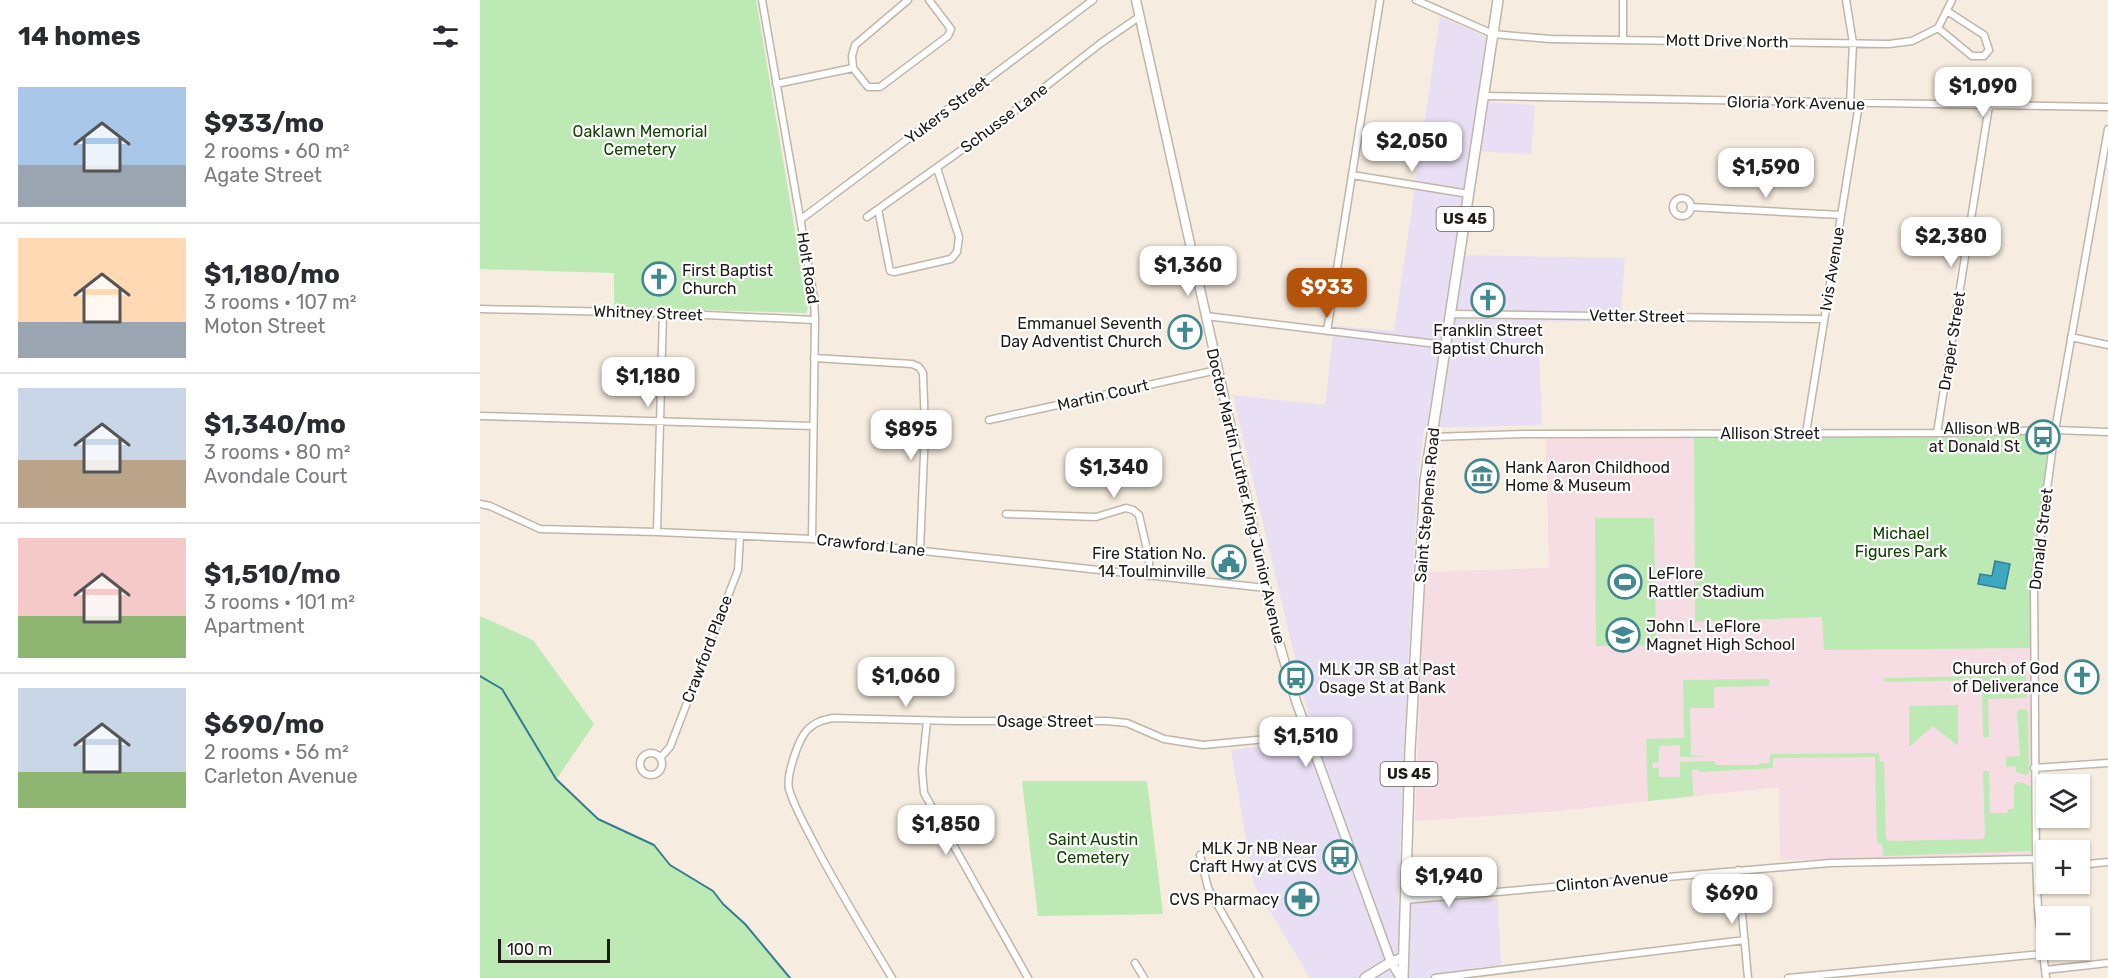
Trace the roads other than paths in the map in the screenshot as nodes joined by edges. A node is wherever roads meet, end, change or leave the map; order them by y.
1 (762, 0) edge
2 (908, 0) edge
3 (929, 0) edge
4 (1094, 0) edge
5 (1136, 0) edge
6 (1380, 0) edge
7 (1416, 0) edge
8 (1498, 0) edge
9 (1623, 0) edge
10 (1846, 0) edge
11 (1952, 0) edge
12 (1947, 11) junction
13 (1139, 17) junction
14 (1938, 28) junction
15 (1493, 34) junction
16 (1623, 39) junction
17 (1853, 43) junction
18 (853, 69) junction
19 (776, 84) junction
20 (1484, 96) junction
21 (1850, 104) junction
22 (1859, 104) junction
23 (1989, 106) junction
24 (2108, 107) edge
25 (2108, 129) edge
26 (937, 168) junction
27 (1352, 175) junction
28 (1469, 194) junction
29 (1690, 207) dead end
30 (878, 209) junction
31 (1841, 215) junction
32 (867, 217) dead end
33 (800, 220) junction
34 (480, 309) edge
35 (663, 313) junction
36 (1450, 314) junction
37 (1206, 316) junction
38 (1824, 319) junction
39 (815, 320) junction
40 (1328, 331) junction
41 (2071, 337) junction
42 (1445, 345) junction
43 (2108, 345) edge
44 (814, 358) junction
45 (1217, 370) junction
46 (481, 416) edge
47 (989, 420) dead end
48 (660, 421) junction
49 (813, 426) junction
50 (2055, 430) junction
51 (2108, 432) edge
52 (1806, 433) junction
53 (1937, 433) junction
54 (1432, 437) junction
55 (480, 504) edge
56 (1006, 514) dead end
57 (657, 532) junction
58 (740, 536) junction
59 (812, 539) junction
60 (920, 550) junction
61 (1149, 576) junction
62 (1266, 588) junction
63 (927, 721) junction
64 (1308, 735) junction
65 (660, 758) dead end
66 (2108, 763) edge
67 (2034, 768) junction
68 (1200, 855) dead end
69 (2036, 859) joint
70 (2108, 862) edge
71 (2090, 864) edge
72 (1738, 870) junction
73 (1404, 900) junction
74 (1745, 940) junction
75 (2036, 955) edge
76 (1403, 958) junction
77 (2044, 960) edge
78 (1391, 962) junction
79 (1135, 963) dead end
80 (2108, 963) edge
81 (2045, 970) junction
82 (892, 978) edge
83 (1028, 978) edge
84 (1144, 978) edge
85 (1259, 978) edge
86 (1365, 978) edge
87 (1402, 978) edge
88 (1435, 978) edge
89 (1748, 978) edge
90 (1788, 978) edge
91 (2046, 978) edge

1 - 19 street, Holt Road
2 - 18 street
3 - 18 street
4 - 33 street, Yukers Street
5 - 13 main road, Doctor Martin Luther King Junior Avenue
6 - 27 street
7 - 15 street, Mott Drive North
8 - 15 main road, Saint Stephens Road / US 45
9 - 16 street
10 - 17 street
11 - 12 street
12 - 14 street
12 - 14 street
13 - 26 street, Schusse Lane
13 - 37 main road, Doctor Martin Luther King Junior Avenue
14 - 17 street, Mott Drive North
15 - 16 street, Mott Drive North
15 - 20 main road, Saint Stephens Road / US 45
16 - 17 street, Mott Drive North
17 - 21 street
18 - 19 street
19 - 33 street, Holt Road
20 - 21 street, Gloria York Avenue
20 - 28 main road, Saint Stephens Road / US 45
21 - 22 street, Gloria York Avenue
22 - 23 street, Gloria York Avenue
22 - 31 street, Ivis Avenue
23 - 24 street, Gloria York Avenue
23 - 53 street, Draper Street
25 - 41 street, Donald Street
26 - 30 street, Schusse Lane
26 - 30 street
27 - 28 street
27 - 40 street
28 - 36 main road, Saint Stephens Road / US 45
29 - 31 street
30 - 32 street, Schusse Lane
31 - 38 street, Ivis Avenue
33 - 39 street, Holt Road
34 - 35 street, Whitney Street
35 - 39 street, Whitney Street
35 - 48 street
36 - 38 street, Vetter Street
36 - 42 main road, Saint Stephens Road / US 45
37 - 40 street
37 - 45 main road, Doctor Martin Luther King Junior Avenue
38 - 52 street, Ivis Avenue
39 - 44 street, Holt Road
40 - 42 street
41 - 43 street
41 - 50 street, Donald Street
42 - 54 main road, Saint Stephens Road / US 45
44 - 49 street, Holt Road
44 - 60 street
45 - 47 street, Martin Court
45 - 62 main road, Doctor Martin Luther King Junior Avenue
46 - 48 street
48 - 49 street
48 - 57 street
49 - 59 street, Holt Road
50 - 51 street, Allison Street
50 - 53 street, Allison Street
50 - 67 street, Donald Street
52 - 53 street, Allison Street
52 - 54 street, Allison Street
54 - 73 main road, Saint Stephens Road / US 45
55 - 57 street, Crawford Lane
56 - 61 street
57 - 58 street, Crawford Lane
58 - 59 street, Crawford Lane
58 - 65 street, Crawford Place
59 - 60 street, Crawford Lane
60 - 61 street, Crawford Lane
61 - 62 street, Crawford Lane
62 - 64 main road, Doctor Martin Luther King Junior Avenue
63 - 64 street, Osage Street
63 - 82 street, Osage Street
63 - 83 street
64 - 78 main road, Doctor Martin Luther King Junior Avenue
66 - 67 street
67 - 69 street, Donald Street
68 - 85 street
69 - 72 street, Clinton Avenue
70 - 71 street
72 - 73 street, Clinton Avenue
72 - 74 street
73 - 76 main road, Saint Stephens Road / US 45
74 - 88 street
74 - 89 street
75 - 90 street
76 - 78 main road
76 - 87 main road, Saint Stephens Road / US 45
77 - 81 street, Donald Street
78 - 86 main road
78 - 87 main road, Doctor Martin Luther King Junior Avenue
79 - 84 street
80 - 81 street
81 - 91 street

